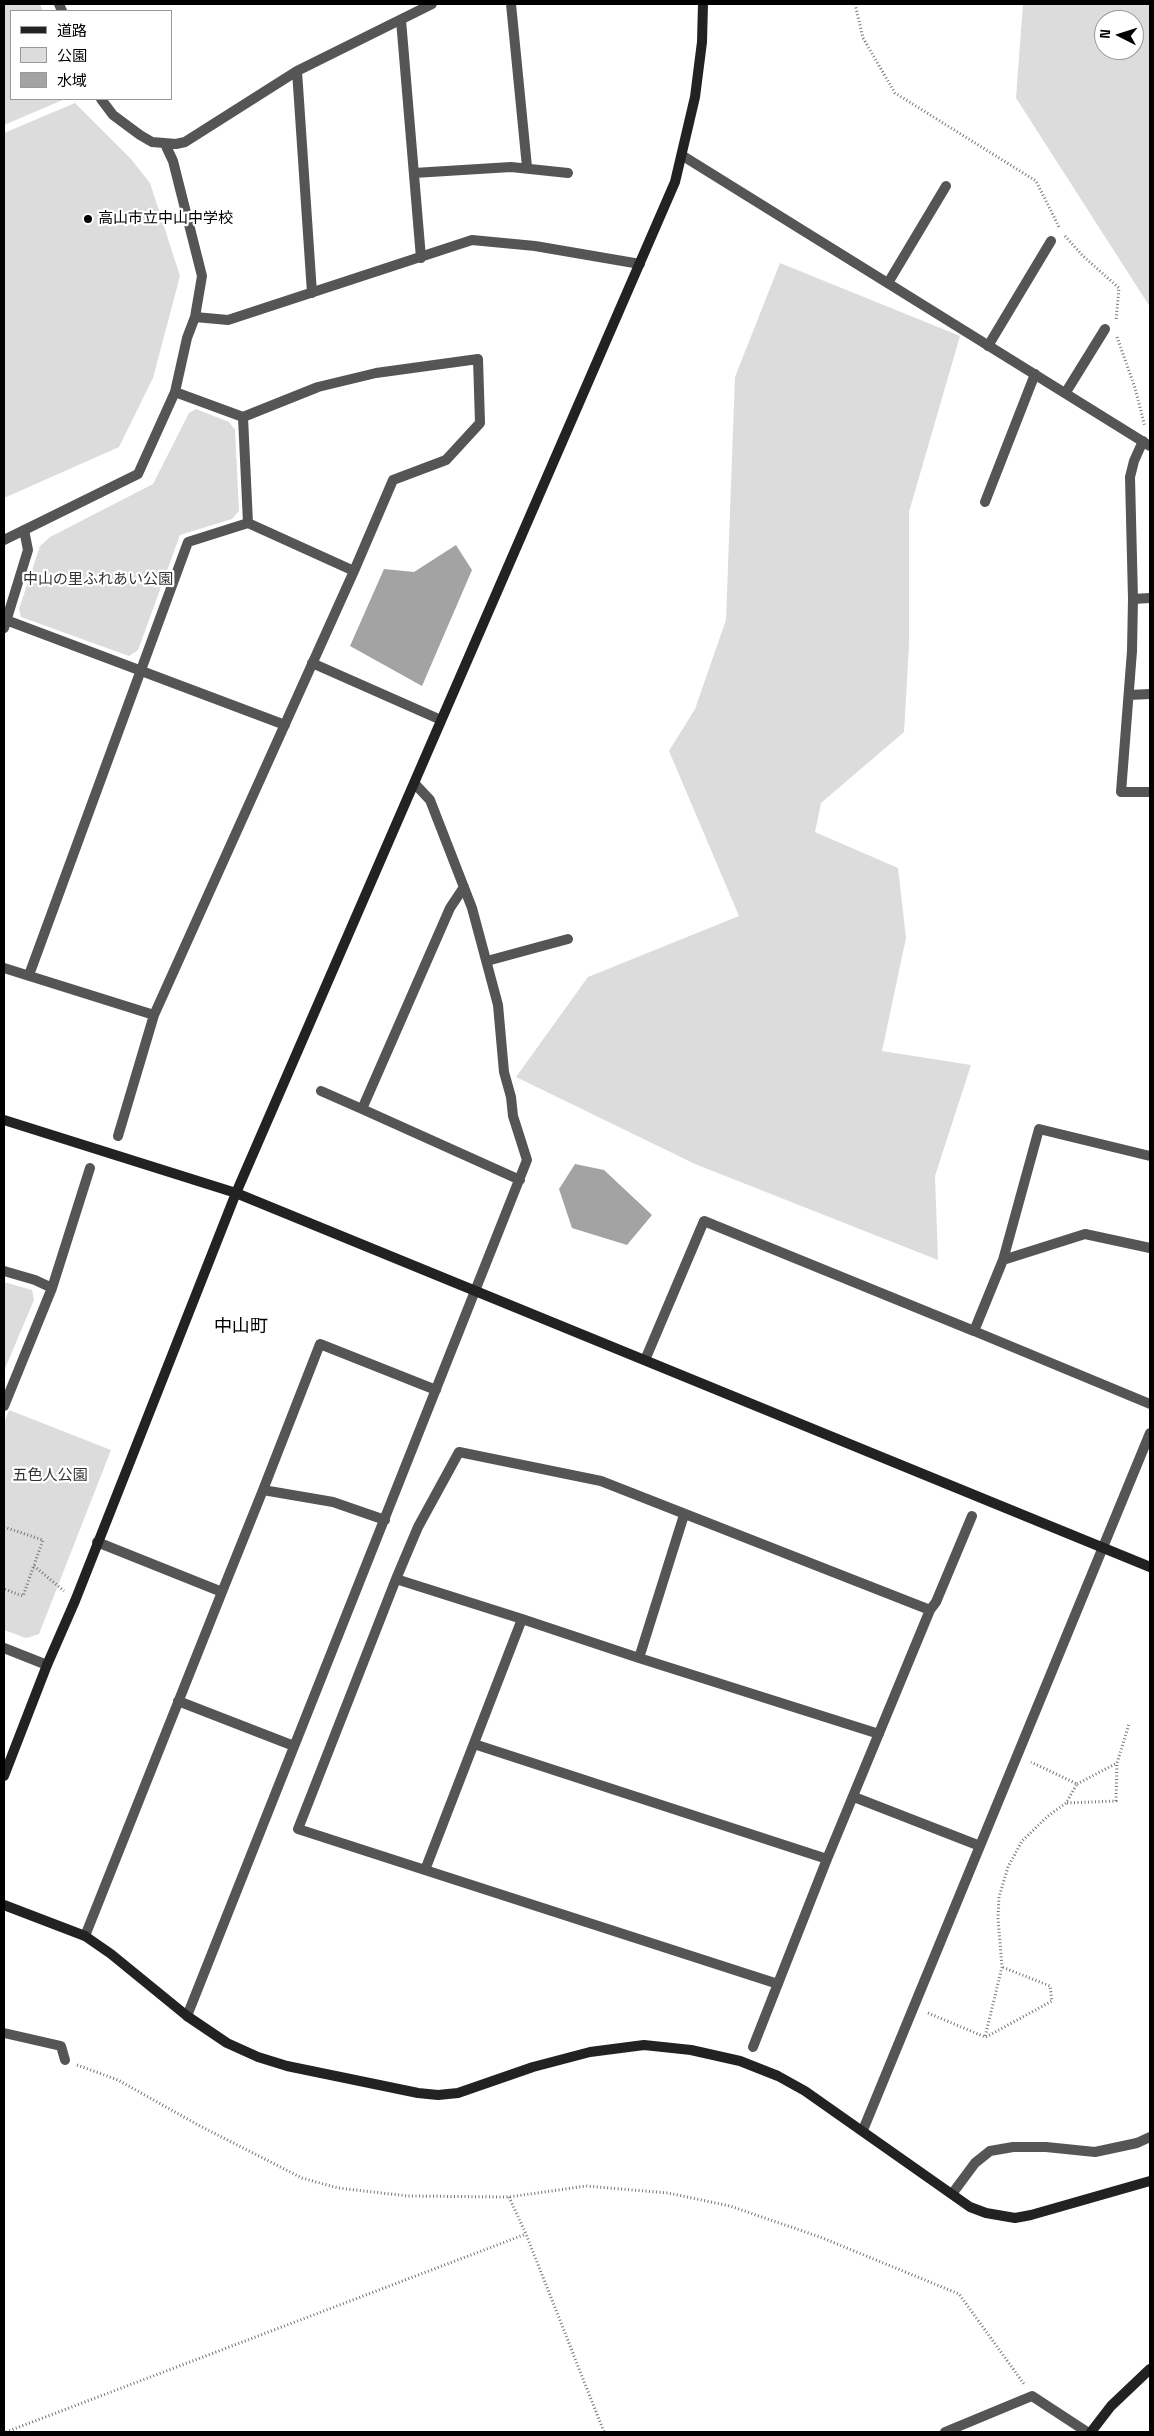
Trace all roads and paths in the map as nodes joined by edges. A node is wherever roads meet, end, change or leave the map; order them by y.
1 (428, 4) edge
2 (511, 4) edge
3 (703, 4) edge
4 (855, 4) edge
5 (401, 20) junction
6 (297, 71) junction
7 (101, 100) edge
8 (165, 144) junction
9 (682, 156) junction
10 (526, 167) junction
11 (568, 172) dead end
12 (414, 173) junction
13 (946, 186) dead end
14 (1051, 241) dead end
15 (422, 258) junction
16 (640, 264) junction
17 (888, 283) junction
18 (312, 293) junction
19 (195, 316) junction
20 (1105, 329) dead end
21 (988, 346) junction
22 (1035, 374) junction
23 (176, 392) junction
24 (1066, 392) junction
25 (243, 417) junction
26 (1146, 430) dead end
27 (1147, 443) edge
28 (985, 502) dead end
29 (248, 523) junction
30 (24, 530) junction
31 (4, 540) edge
32 (354, 571) junction
33 (1150, 598) edge
34 (1133, 599) junction
35 (5, 624) edge
36 (312, 663) junction
37 (140, 670) junction
38 (1150, 694) edge
39 (1129, 695) junction
40 (441, 720) junction
41 (285, 726) junction
42 (415, 784) junction
43 (1150, 792) edge
44 (464, 887) junction
45 (568, 939) dead end
46 (487, 961) junction
47 (4, 968) edge
48 (29, 975) junction
49 (154, 1015) junction
50 (321, 1091) dead end
51 (362, 1109) junction
52 (4, 1120) edge
53 (118, 1136) dead end
54 (1150, 1156) edge
55 (90, 1168) dead end
56 (520, 1180) junction
57 (236, 1193) junction
58 (1150, 1248) edge
59 (1004, 1260) junction
60 (4, 1271) edge
61 (52, 1288) junction
62 (475, 1291) junction
63 (974, 1331) junction
64 (645, 1360) junction
65 (436, 1390) junction
66 (1150, 1404) edge
67 (4, 1406) edge
68 (1150, 1433) edge
69 (263, 1490) junction
70 (684, 1515) junction
71 (972, 1516) dead end
72 (385, 1520) junction
73 (4, 1527) edge
74 (97, 1542) junction
75 (1103, 1548) junction
76 (34, 1566) junction
77 (1150, 1567) edge
78 (396, 1579) junction
79 (4, 1589) edge
80 (222, 1592) junction
81 (75, 1601) junction
82 (930, 1610) junction
83 (522, 1619) junction
84 (4, 1648) edge
85 (639, 1658) junction
86 (47, 1665) junction
87 (178, 1701) junction
88 (1129, 1724) dead end
89 (880, 1734) junction
90 (474, 1744) junction
91 (294, 1746) junction
92 (1031, 1762) dead end
93 (1117, 1762) junction
94 (4, 1776) edge
95 (1077, 1784) junction
96 (854, 1797) junction
97 (1066, 1803) junction
98 (980, 1846) junction
99 (828, 1859) junction
100 (425, 1870) junction
101 (4, 1904) edge
102 (86, 1936) junction
103 (1002, 1967) junction
104 (778, 1984) junction
105 (928, 2013) dead end
106 (186, 2016) junction
107 (4, 2034) edge
108 (986, 2037) junction
109 (753, 2047) dead end
110 (65, 2060) joint
111 (863, 2130) junction
112 (1150, 2137) edge
113 (1150, 2181) edge
114 (952, 2194) junction
115 (509, 2197) junction
116 (526, 2234) junction
117 (1150, 2369) edge
118 (1032, 2396) junction
119 (6, 2432) edge
120 (604, 2432) edge
121 (945, 2432) edge
122 (1089, 2432) edge

1 - 5 street
2 - 10 street
3 - 9 street
4 - 26 path
5 - 6 street
5 - 12 street
6 - 8 street
6 - 18 street
7 - 8 street
8 - 19 street
9 - 16 street
9 - 17 street
10 - 11 street
10 - 12 street
12 - 15 street
13 - 17 street
14 - 21 street
15 - 16 street
15 - 18 street
16 - 40 street
17 - 21 street
18 - 19 street
19 - 23 street
20 - 24 street
21 - 22 street
22 - 24 street
22 - 28 street
23 - 25 street
23 - 30 street
24 - 27 street
25 - 29 street
25 - 32 street
27 - 34 street
29 - 32 street
29 - 37 street
30 - 31 street
30 - 35 street
32 - 36 street
33 - 34 street
34 - 39 street
35 - 37 street
36 - 40 street
36 - 41 street
37 - 41 street
37 - 48 street
38 - 39 street
39 - 43 street
40 - 42 street
41 - 49 street
42 - 44 street
42 - 57 street
44 - 46 street
44 - 51 street
45 - 46 street
46 - 56 street
47 - 48 street
48 - 49 street
49 - 53 street
50 - 51 street
51 - 56 street
52 - 57 street
54 - 59 street
55 - 61 street
56 - 62 street
57 - 62 street
57 - 74 street
58 - 59 street
59 - 63 street
60 - 61 street
61 - 67 street
62 - 64 street
62 - 65 street
63 - 64 street
63 - 66 street
64 - 75 street
65 - 69 street
65 - 72 street
68 - 75 street
69 - 72 street
69 - 80 street
70 - 78 street
70 - 82 street
70 - 85 street
71 - 82 street
72 - 91 street
73 - 76 path
74 - 80 street
74 - 81 street
75 - 77 street
75 - 98 street
76 - 79 path
76 - 81 path
78 - 83 street
78 - 100 street
80 - 87 street
81 - 86 street
82 - 89 street
83 - 85 street
83 - 90 street
84 - 86 street
85 - 89 street
86 - 94 street
87 - 91 street
87 - 102 street
88 - 93 path
89 - 96 street
90 - 99 street
90 - 100 street
91 - 106 street
92 - 95 path
93 - 95 path
93 - 97 path
95 - 97 path
96 - 98 street
96 - 99 street
97 - 103 path
98 - 111 street
99 - 104 street
100 - 104 street
101 - 102 street
102 - 106 street
103 - 108 path
103 - 108 path
104 - 109 street
105 - 108 path
106 - 111 street
107 - 110 street
110 - 115 path
111 - 114 street
112 - 114 street
113 - 114 street
115 - 116 path
115 - 118 path
116 - 119 path
116 - 120 path
117 - 122 street
118 - 121 street
118 - 122 street

